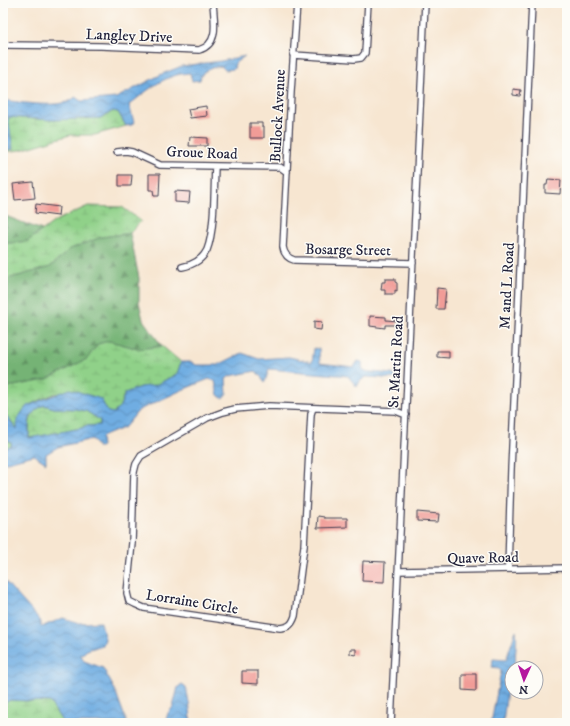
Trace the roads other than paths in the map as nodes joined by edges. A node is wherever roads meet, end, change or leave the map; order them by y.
1 (213, 3) edge
2 (297, 3) edge
3 (368, 3) edge
4 (425, 3) edge
5 (532, 3) edge
6 (3, 46) edge
7 (293, 55) junction
8 (117, 152) dead end
9 (215, 166) junction
10 (287, 172) junction
11 (284, 230) joint
12 (413, 263) junction
13 (182, 267) dead end
14 (313, 408) junction
15 (406, 415) junction
16 (567, 568) edge
17 (508, 569) junction
18 (398, 571) junction
19 (391, 723) edge

1 - 6 street, Langley Drive
2 - 7 street, Bullock Avenue
3 - 7 street
4 - 12 street, St Martin Road
5 - 17 street, M and L Road
7 - 10 street, Bullock Avenue
8 - 9 street, Groue Road
9 - 10 street, Groue Road
9 - 13 street
10 - 11 street, Bullock Avenue
11 - 12 street, Bosarge Street
12 - 15 street, St Martin Road
14 - 14 street, Lorraine Circle
14 - 15 street, Lorraine Circle
15 - 18 street, St Martin Road
16 - 17 street, Quave Road
17 - 18 street, Quave Road
18 - 19 street, St Martin Road

